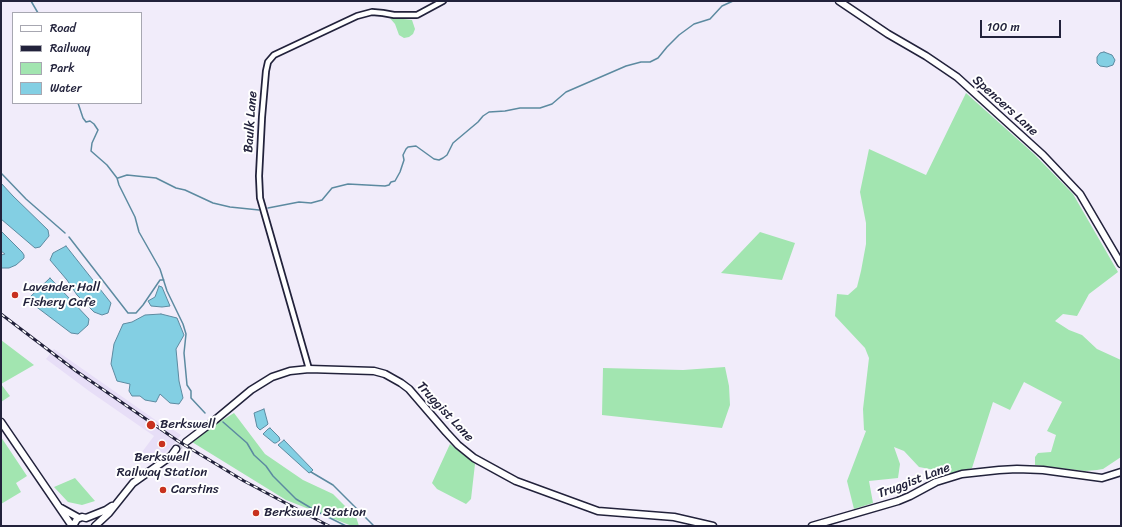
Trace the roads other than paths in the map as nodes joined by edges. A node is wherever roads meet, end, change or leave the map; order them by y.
1 (443, 1) edge
2 (839, 1) edge
3 (1121, 264) edge
4 (309, 369) junction
5 (1, 422) edge
6 (186, 442) tunnel mouth
7 (176, 449) tunnel mouth
8 (1121, 472) edge
9 (114, 505) junction
10 (60, 507) junction
11 (83, 518) junction
12 (72, 526) edge
13 (94, 526) edge
14 (713, 526) edge
15 (812, 526) edge

1 - 4 street, Baulk Lane
2 - 3 street, Spencers Lane
4 - 6 street, Truggist Lane
4 - 14 street, Truggist Lane
5 - 10 street
7 - 9 street
8 - 15 street, Truggist Lane
9 - 11 street
9 - 13 street
10 - 11 street
10 - 12 street
11 - 12 street
11 - 13 street

